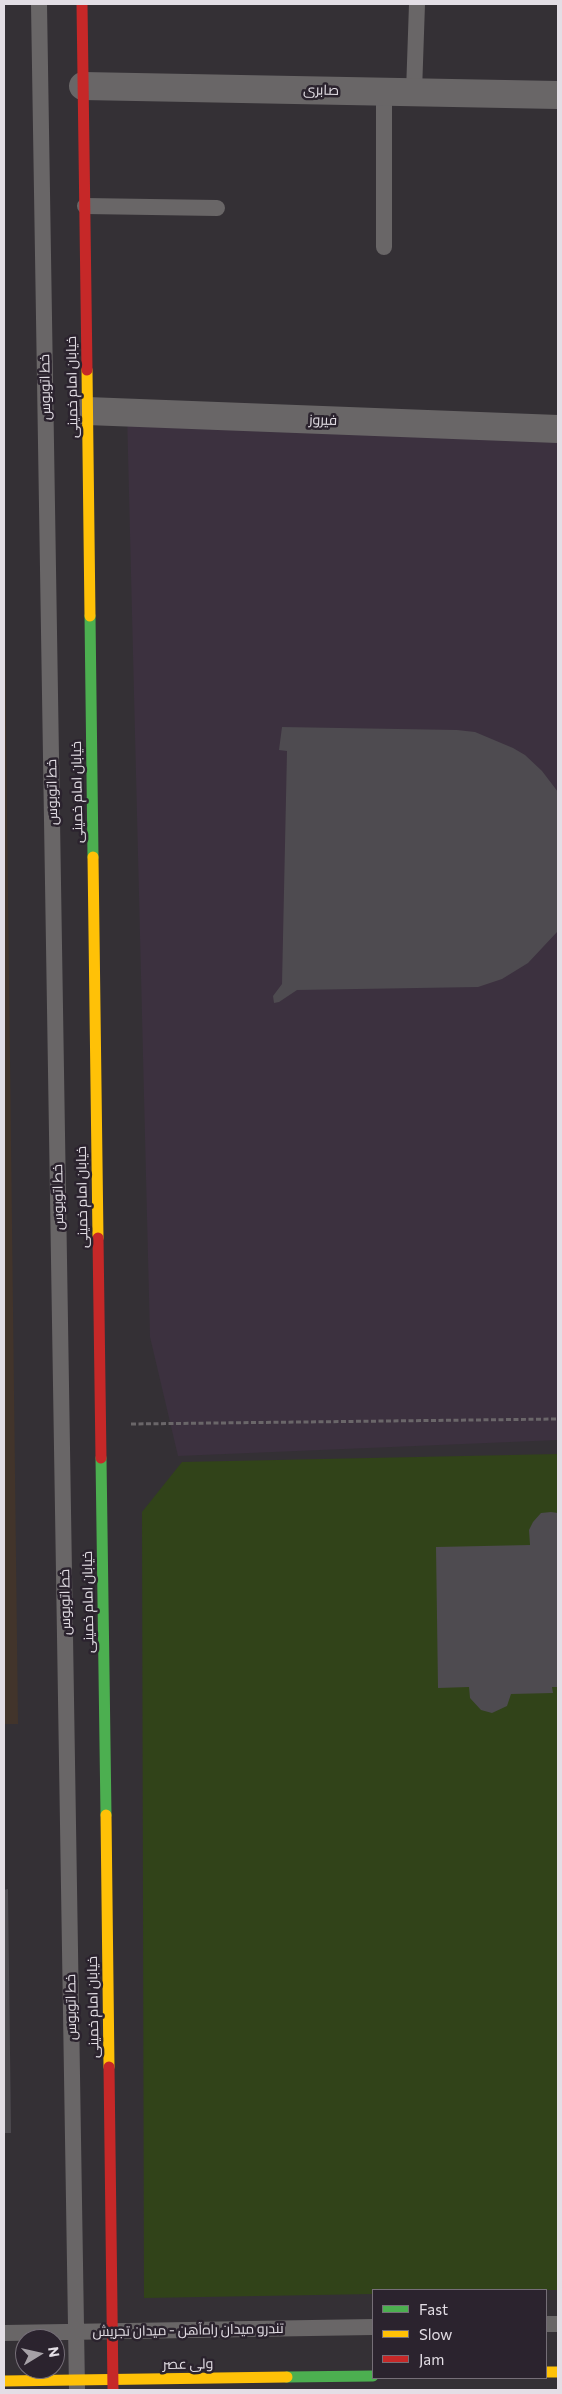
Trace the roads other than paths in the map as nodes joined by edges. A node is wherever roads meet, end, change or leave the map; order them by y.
1 (39, 4) edge
2 (82, 4) edge
3 (417, 4) edge
4 (83, 86) junction
5 (384, 91) junction
6 (414, 92) junction
7 (558, 95) edge
8 (84, 206) junction
9 (217, 208) dead end
10 (384, 247) dead end
11 (87, 411) junction
12 (558, 429) edge
13 (372, 2327) edge
14 (112, 2331) junction
15 (77, 2332) junction
16 (4, 2333) edge
17 (372, 2376) edge
18 (4, 2382) edge
19 (77, 2386) edge
20 (113, 2386) edge

1 - 15 lane, خط اتوبوس
2 - 4 main road, خیابان امام خمینی
3 - 6 lane
4 - 5 street, صابری
4 - 8 main road, خیابان امام خمینی
5 - 6 street, صابری
5 - 10 lane
6 - 7 street, صابری
8 - 9 lane
8 - 11 main road, خیابان امام خمینی
11 - 12 street, فیروز
11 - 14 main road, خیابان امام خمینی
13 - 14 lane, تندرو میدان راه‌آهن - میدان تجریش
14 - 15 lane, تندرو میدان راه‌آهن - میدان تجریش
14 - 20 main road, خیابان امام خمینی
15 - 16 lane, تندرو میدان راه‌آهن - میدان تجریش
15 - 19 lane, خط اتوبوس
17 - 20 main road, ولی عصر
18 - 19 main road, ولی عصر
19 - 20 main road, ولی عصر

